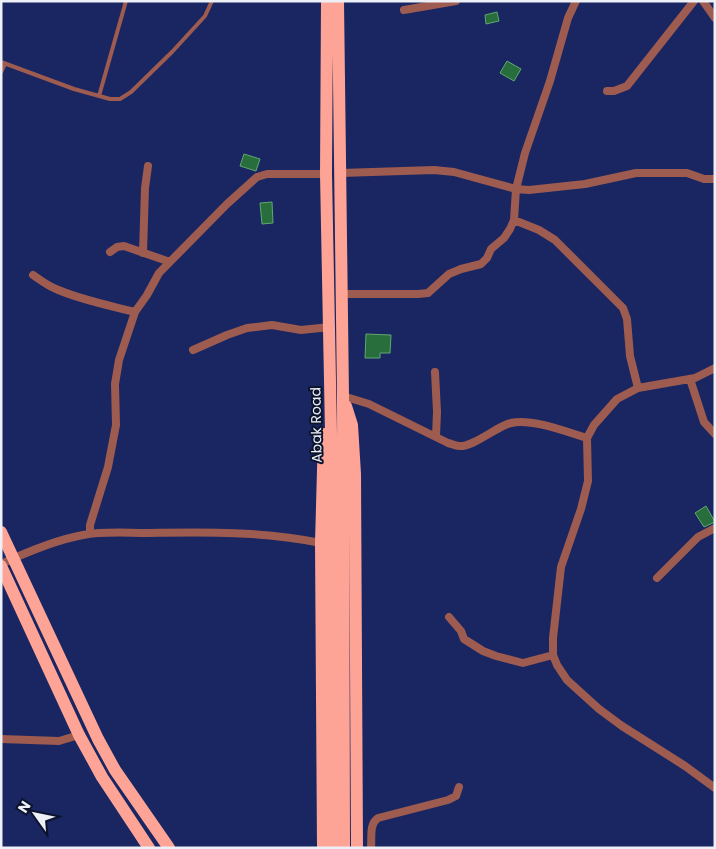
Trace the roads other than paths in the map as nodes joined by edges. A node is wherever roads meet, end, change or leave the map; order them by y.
1 (126, 1) edge
2 (212, 1) edge
3 (327, 1) edge
4 (338, 1) edge
5 (456, 1) edge
6 (576, 1) edge
7 (694, 1) edge
8 (703, 1) edge
9 (404, 10) dead end
10 (715, 18) edge
11 (3, 63) edge
12 (1, 72) edge
13 (607, 90) dead end
14 (99, 96) junction
15 (148, 166) dead end
16 (341, 173) junction
17 (326, 174) junction
18 (715, 179) edge
19 (516, 189) junction
20 (514, 220) junction
21 (110, 252) dead end
22 (143, 253) junction
23 (170, 262) junction
24 (33, 275) dead end
25 (342, 294) junction
26 (135, 312) junction
27 (330, 327) junction
28 (193, 350) dead end
29 (330, 364) junction
30 (715, 368) edge
31 (435, 372) dead end
32 (690, 379) junction
33 (638, 388) junction
34 (343, 396) junction
35 (715, 434) edge
36 (436, 436) junction
37 (587, 438) junction
38 (715, 528) edge
39 (1, 532) edge
40 (90, 533) junction
41 (321, 543) junction
42 (13, 558) junction
43 (1, 565) edge
44 (657, 578) dead end
45 (449, 616) dead end
46 (552, 655) junction
47 (79, 734) junction
48 (1, 739) edge
49 (459, 787) dead end
50 (715, 788) edge
51 (149, 848) edge
52 (169, 848) edge
53 (323, 848) edge
54 (334, 848) edge
55 (344, 848) edge
56 (357, 848) edge
57 (371, 848) edge

1 - 14 lane
2 - 14 lane
3 - 17 highway, Abak Road
4 - 16 highway, Abak Road
5 - 9 street
6 - 19 street
7 - 13 street
8 - 10 street
11 - 12 lane
11 - 14 lane
15 - 22 street
16 - 19 street
16 - 25 highway, Abak Road
17 - 23 street
17 - 27 highway, Abak Road
18 - 19 street
19 - 20 street
20 - 25 street
20 - 33 street
21 - 22 street
22 - 23 street
23 - 26 street
24 - 26 street
25 - 34 highway, Abak Road
26 - 40 street
27 - 28 street
27 - 29 highway, Abak Road
29 - 41 highway
29 - 54 highway, Abak Road
30 - 32 street
31 - 36 street
32 - 33 street
32 - 35 street
33 - 37 street
34 - 36 street
34 - 55 highway, Abak Road
34 - 56 highway
36 - 37 street
37 - 46 street
38 - 44 street
39 - 42 highway
40 - 41 street
40 - 42 street
41 - 53 highway
42 - 43 street
42 - 52 highway
43 - 47 highway
45 - 46 street
46 - 50 street
47 - 48 street
47 - 51 highway
49 - 57 street

